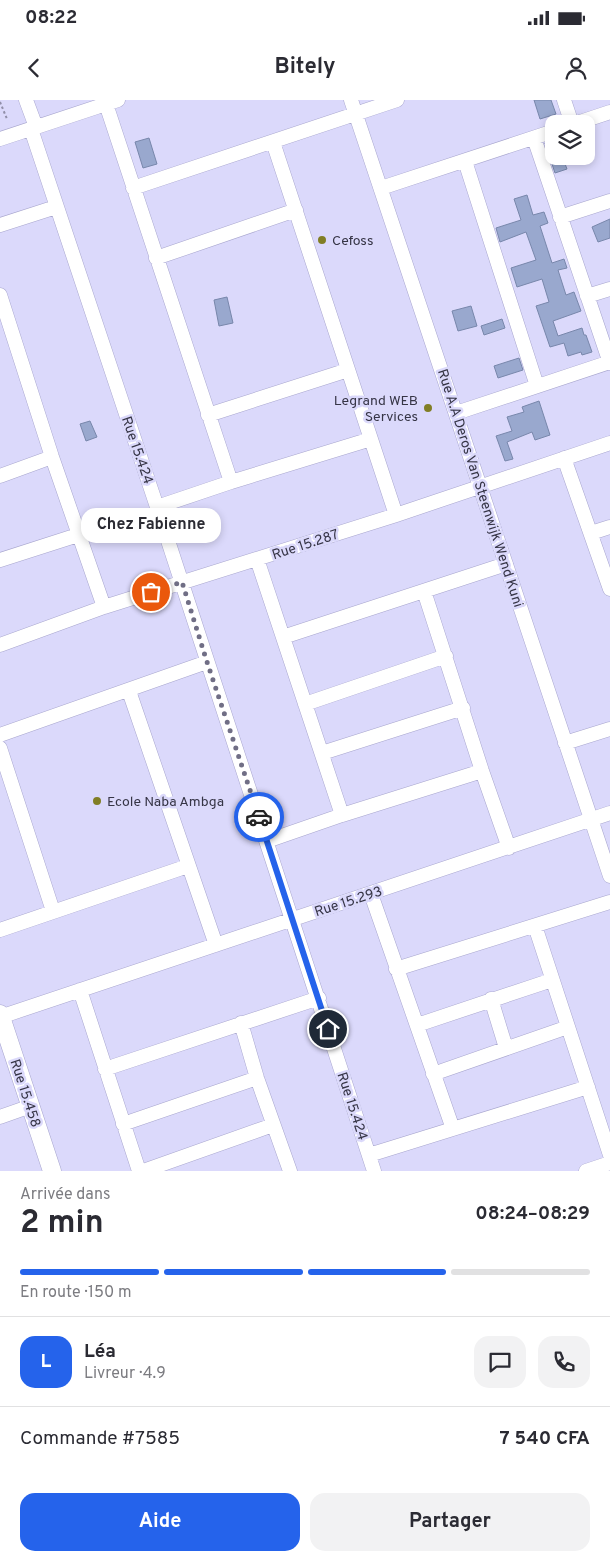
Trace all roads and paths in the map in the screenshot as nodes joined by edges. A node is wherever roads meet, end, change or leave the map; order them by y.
1 (26, 100) edge
2 (351, 100) edge
3 (397, 100) edge
4 (564, 100) edge
5 (0, 102) edge
6 (112, 102) edge
7 (76, 106) edge
8 (610, 112) edge
9 (356, 114) junction
10 (570, 115) edge
11 (595, 117) edge
12 (7, 119) dead end
13 (33, 128) junction
14 (545, 134) edge
15 (534, 138) junction
16 (0, 139) edge
17 (273, 142) junction
18 (465, 161) junction
19 (133, 188) junction
20 (382, 188) junction
21 (610, 200) edge
22 (56, 207) junction
23 (296, 210) junction
24 (560, 216) junction
25 (0, 226) edge
26 (156, 258) junction
27 (610, 288) edge
28 (588, 296) junction
29 (1, 302) edge
30 (610, 362) edge
31 (348, 370) junction
32 (537, 386) junction
33 (456, 414) junction
34 (208, 415) junction
35 (371, 440) junction
36 (610, 443) edge
37 (52, 457) junction
38 (564, 458) junction
39 (0, 476) edge
40 (230, 482) junction
41 (480, 486) junction
42 (157, 506) junction
43 (396, 515) junction
44 (610, 527) edge
45 (591, 533) junction
46 (78, 535) junction
47 (258, 559) junction
48 (0, 560) edge
49 (506, 564) junction
50 (182, 582) junction
51 (610, 590) edge
52 (424, 591) junction
53 (104, 607) junction
54 (283, 637) junction
55 (0, 645) edge
56 (446, 656) junction
57 (207, 662) junction
58 (129, 691) junction
59 (305, 704) junction
60 (462, 708) junction
61 (610, 729) edge
62 (0, 735) edge
63 (566, 743) junction
64 (0, 748) edge
65 (322, 753) junction
66 (482, 771) junction
67 (610, 813) edge
68 (342, 815) junction
69 (591, 820) junction
70 (267, 842) junction
71 (509, 848) junction
72 (188, 866) junction
73 (610, 876) edge
74 (371, 894) junction
75 (610, 902) edge
76 (52, 911) junction
77 (293, 919) junction
78 (535, 926) junction
79 (0, 930) edge
80 (216, 945) junction
81 (396, 969) junction
82 (552, 980) junction
83 (80, 990) junction
84 (319, 998) junction
85 (490, 999) junction
86 (0, 1016) edge
87 (241, 1023) junction
88 (417, 1025) junction
89 (568, 1027) junction
90 (506, 1048) junction
91 (105, 1069) junction
92 (433, 1074) junction
93 (257, 1078) junction
94 (588, 1087) junction
95 (31, 1106) junction
96 (0, 1116) edge
97 (123, 1124) junction
98 (273, 1125) junction
99 (453, 1129) junction
100 (369, 1155) junction
101 (610, 1155) edge
102 (610, 1163) edge
103 (52, 1171) edge
104 (139, 1171) edge
105 (143, 1171) edge
106 (290, 1171) edge
107 (374, 1171) edge
108 (586, 1171) edge

1 - 13 street, Rue 15.424
2 - 9 street, Rue A.A Deros Van Steenwijk Wend Kuni
3 - 9 street
4 - 10 street
5 - 12 path
6 - 7 street
6 - 19 street
7 - 13 street
8 - 11 street
9 - 17 street
9 - 20 street, Rue A.A Deros Van Steenwijk Wend Kuni
13 - 16 street
13 - 22 street, Rue 15.424
14 - 15 street
15 - 18 street
15 - 24 street
17 - 19 street
17 - 23 street
18 - 20 street
18 - 32 street
19 - 26 street
20 - 33 street, Rue A.A Deros Van Steenwijk Wend Kuni
21 - 24 street
22 - 25 street
22 - 42 street, Rue 15.424
23 - 26 street
23 - 31 street
24 - 28 street
26 - 34 street
27 - 28 street
28 - 30 street
29 - 37 street
30 - 32 street
31 - 34 street
31 - 35 street
32 - 33 street
33 - 41 street, Rue A.A Deros Van Steenwijk Wend Kuni
34 - 40 street
35 - 40 street
35 - 43 street
36 - 38 street, Rue 15.287
37 - 39 street
37 - 46 street
38 - 41 street, Rue 15.287
38 - 45 street
40 - 42 street
41 - 43 street, Rue 15.287
41 - 49 street, Rue A.A Deros Van Steenwijk Wend Kuni
42 - 50 street, Rue 15.424
43 - 47 street, Rue 15.287
44 - 45 street
45 - 51 street
46 - 48 street
46 - 53 street
47 - 50 street, Rue 15.287
47 - 54 street
49 - 52 street
49 - 63 street, Rue A.A Deros Van Steenwijk Wend Kuni
50 - 53 street, Rue 15.287
50 - 57 street, Rue 15.424
52 - 54 street
52 - 56 street
53 - 55 street, Rue 15.287
54 - 59 street
56 - 59 street
56 - 60 street
57 - 58 street
57 - 70 street, Rue 15.424
58 - 62 street
58 - 72 street
59 - 65 street
60 - 65 street
60 - 66 street
61 - 63 street
63 - 69 street, Rue A.A Deros Van Steenwijk Wend Kuni
64 - 76 street
65 - 68 street
66 - 68 street
66 - 71 street
67 - 69 street, Rue 15.293
68 - 70 street
69 - 71 street, Rue 15.293
69 - 73 street, Rue A.A Deros Van Steenwijk Wend Kuni
70 - 77 street, Rue 15.424
71 - 74 street, Rue 15.293
72 - 76 street
72 - 80 street
74 - 77 street, Rue 15.293
74 - 81 street
75 - 78 street
76 - 79 street
77 - 80 street, Rue 15.293
77 - 84 street, Rue 15.424
78 - 81 street
78 - 82 street
80 - 83 street, Rue 15.293
81 - 88 street
82 - 85 street
82 - 89 street
83 - 86 street, Rue 15.293
83 - 91 street
84 - 87 street
84 - 100 street, Rue 15.424
85 - 88 street
85 - 90 street
86 - 95 main road, Rue 15.458
87 - 91 street
87 - 93 street
88 - 92 street
89 - 90 street
89 - 94 street
90 - 92 street
91 - 97 street
92 - 99 street
93 - 97 street
93 - 98 street
94 - 99 street
94 - 101 street
95 - 96 street
95 - 103 main road, Rue 15.458
97 - 104 street
98 - 105 street
98 - 106 street
99 - 100 street
100 - 107 street, Rue 15.424
102 - 108 street

